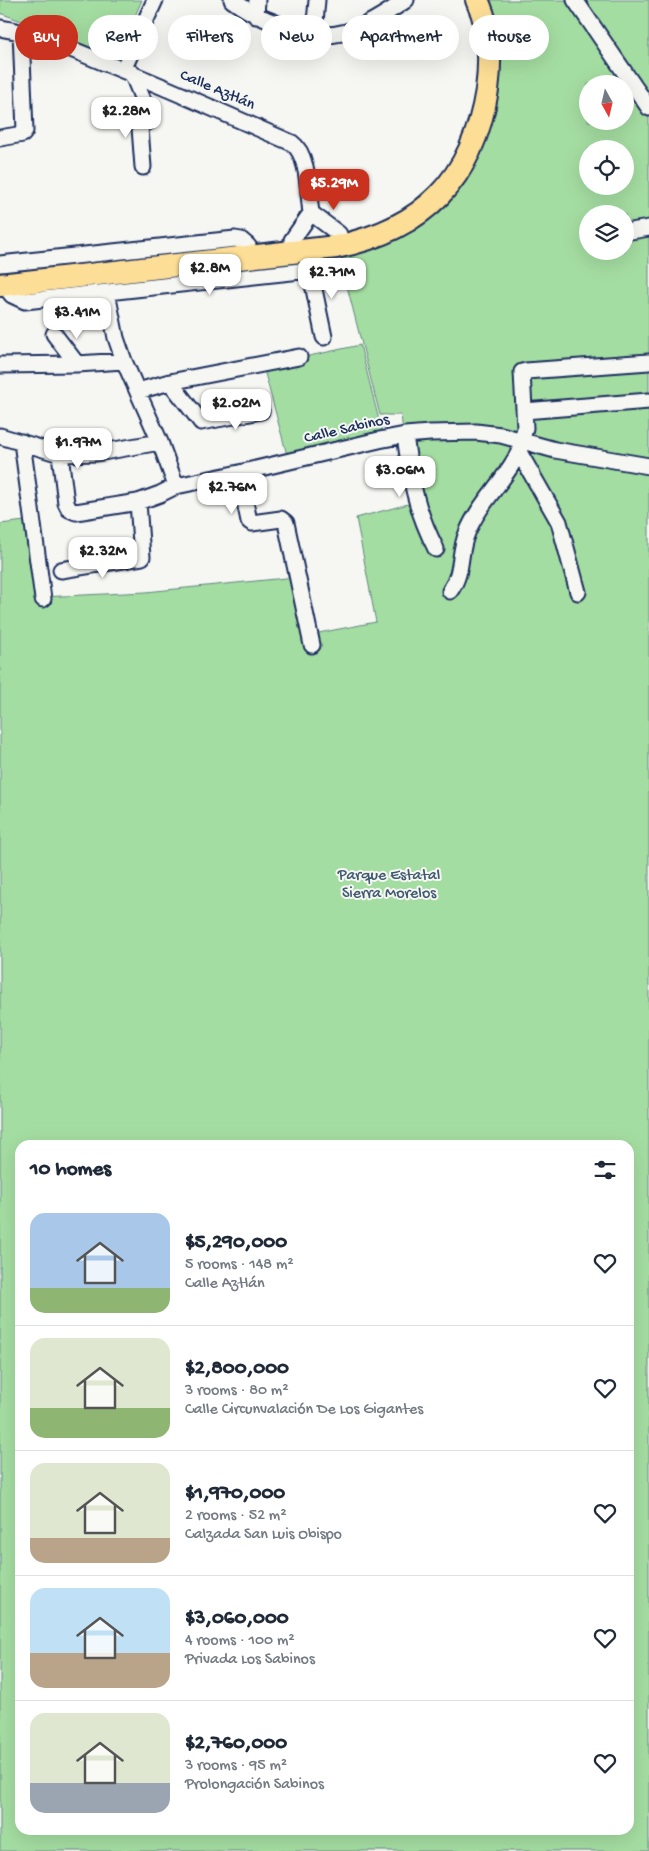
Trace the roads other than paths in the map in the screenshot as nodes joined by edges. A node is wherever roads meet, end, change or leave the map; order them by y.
1 (155, 0) edge
2 (232, 0) edge
3 (257, 0) edge
4 (317, 0) edge
5 (406, 0) edge
6 (461, 0) edge
7 (477, 0) edge
8 (575, 0) edge
9 (316, 15) edge
10 (256, 16) junction
11 (261, 18) edge
12 (0, 28) edge
13 (15, 31) edge
14 (332, 34) edge
15 (78, 52) edge
16 (22, 60) edge
17 (128, 72) junction
18 (649, 108) edge
19 (0, 138) edge
20 (143, 167) dead end
21 (311, 213) junction
22 (649, 228) edge
23 (634, 230) edge
24 (339, 234) junction
25 (292, 240) junction
26 (172, 266) junction
27 (1, 277) edge
28 (189, 284) junction
29 (107, 293) junction
30 (54, 334) dead end
31 (324, 337) dead end
32 (299, 357) dead end
33 (124, 360) junction
34 (649, 362) edge
35 (77, 364) junction
36 (0, 365) edge
37 (170, 382) junction
38 (138, 391) junction
39 (649, 401) edge
40 (261, 411) dead end
41 (524, 411) junction
42 (405, 435) junction
43 (0, 436) edge
44 (22, 442) junction
45 (160, 442) junction
46 (521, 446) junction
47 (60, 454) junction
48 (612, 460) junction
49 (649, 466) edge
50 (239, 473) junction
51 (649, 478) edge
52 (176, 486) junction
53 (138, 502) junction
54 (436, 549) dead end
55 (62, 570) dead end
56 (450, 591) dead end
57 (578, 592) dead end
58 (43, 599) dead end
59 (312, 645) dead end

1 - 17 street
2 - 10 street
3 - 10 street
4 - 9 street
5 - 14 street
6 - 24 highway
7 - 26 highway
8 - 18 street
10 - 11 street
12 - 13 street, Calle Aztlán
15 - 17 street, Calle Aztlán
16 - 19 street
17 - 20 street
17 - 21 street, Calle Aztlán
21 - 24 street
21 - 25 street
22 - 23 street
24 - 25 highway
25 - 27 highway
26 - 27 highway
26 - 28 street
27 - 29 street
28 - 29 street
28 - 31 street
29 - 33 street
30 - 35 street
32 - 37 street
33 - 35 street
33 - 38 street
34 - 41 street
35 - 36 street
37 - 38 street
37 - 40 street
38 - 45 street
39 - 41 street
41 - 46 street
42 - 46 street, Calle Sabinos
42 - 50 street, Calle Sabinos
42 - 54 street
43 - 44 street
44 - 47 street
44 - 58 street
45 - 47 street
45 - 52 street
46 - 48 street, Calle Sabinos
46 - 56 street
46 - 57 street
47 - 53 street, Calle Sabinos
48 - 49 street, Calle Sabinos
48 - 51 street
50 - 52 street, Calle Sabinos
50 - 59 street
52 - 53 street, Calle Sabinos
53 - 55 street

